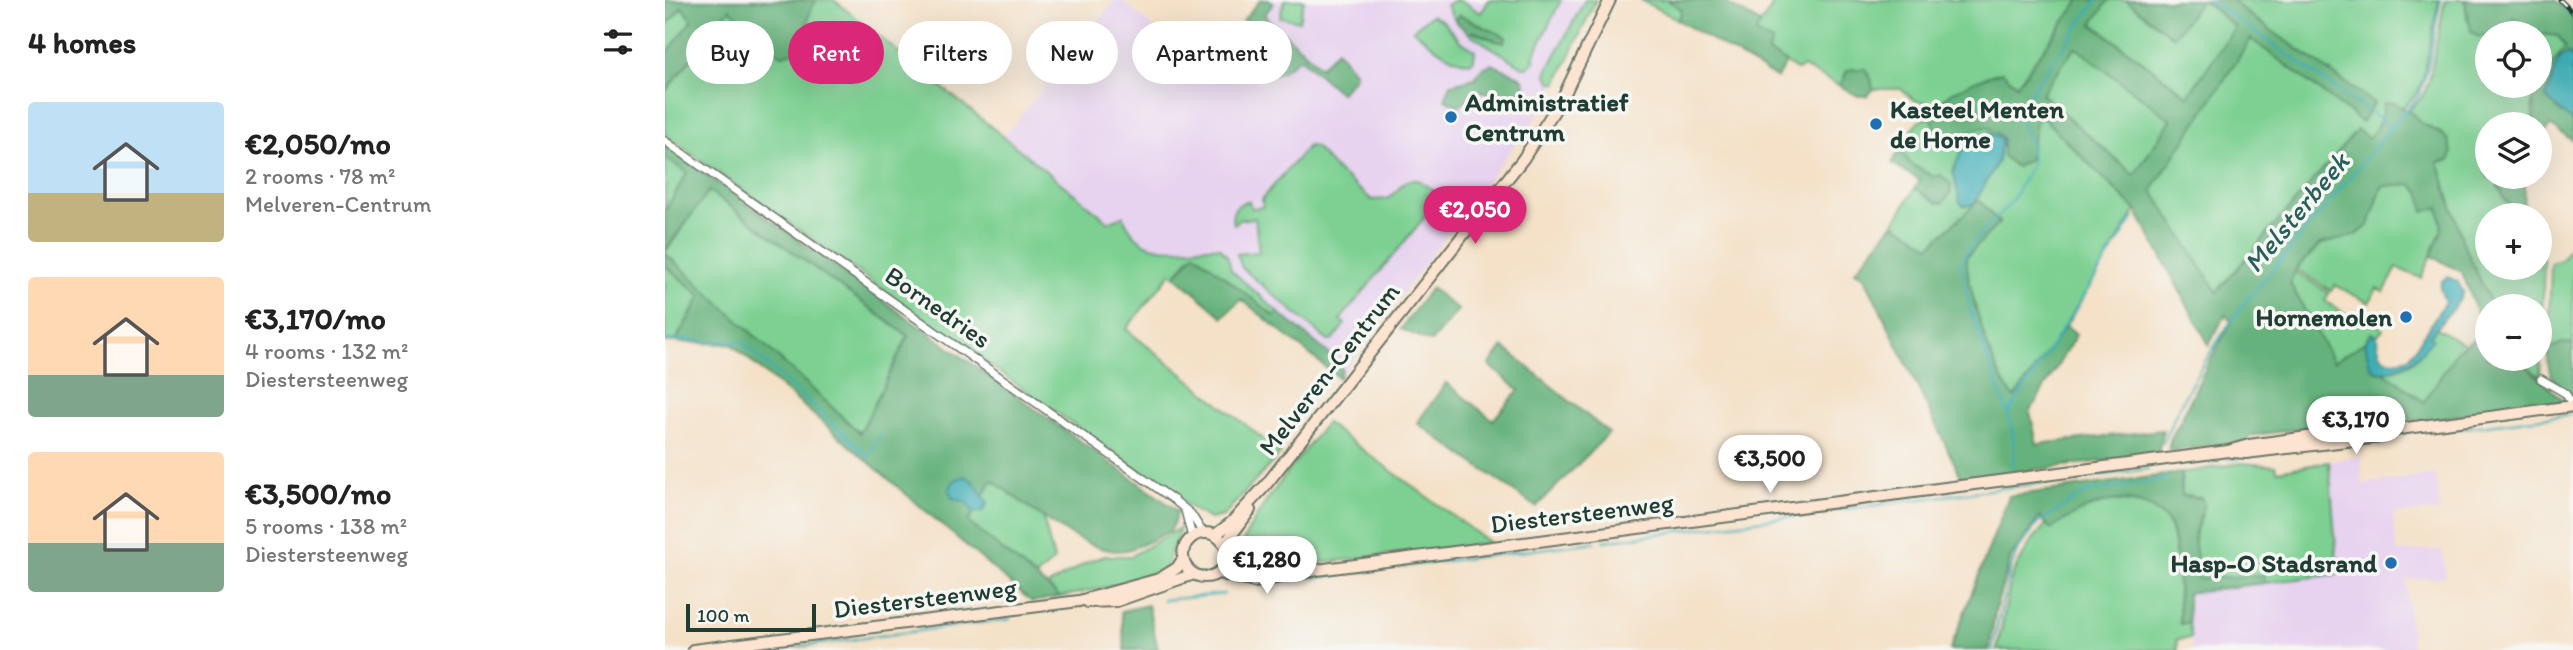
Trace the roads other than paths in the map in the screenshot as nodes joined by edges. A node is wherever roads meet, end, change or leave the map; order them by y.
1 (1610, 0) edge
2 (665, 141) edge
3 (2541, 379) dead end
4 (2573, 405) edge
5 (1265, 486) junction
6 (1185, 509) junction
7 (1203, 533) junction
8 (1215, 535) junction
9 (1192, 537) junction
10 (1225, 544) junction
11 (1184, 559) junction
12 (1227, 560) junction
13 (1317, 570) junction
14 (1218, 573) junction
15 (1194, 574) junction
16 (1079, 601) junction
17 (693, 650) edge

1 - 5 main road, Melveren-Centrum
2 - 6 street, Bornedries
3 - 4 street
4 - 13 main road, Diestersteenweg
5 - 8 main road, Melveren-Centrum
5 - 10 main road, Melveren-Centrum
6 - 7 street, Bornedries
6 - 9 street
7 - 8 main road
7 - 9 main road
8 - 10 main road
9 - 11 main road
10 - 12 main road
11 - 15 main road
11 - 16 main road, Diestersteenweg
12 - 13 main road, Diestersteenweg
12 - 14 main road
13 - 14 main road, Diestersteenweg
14 - 15 main road
15 - 16 main road, Diestersteenweg
16 - 17 main road, Diestersteenweg

